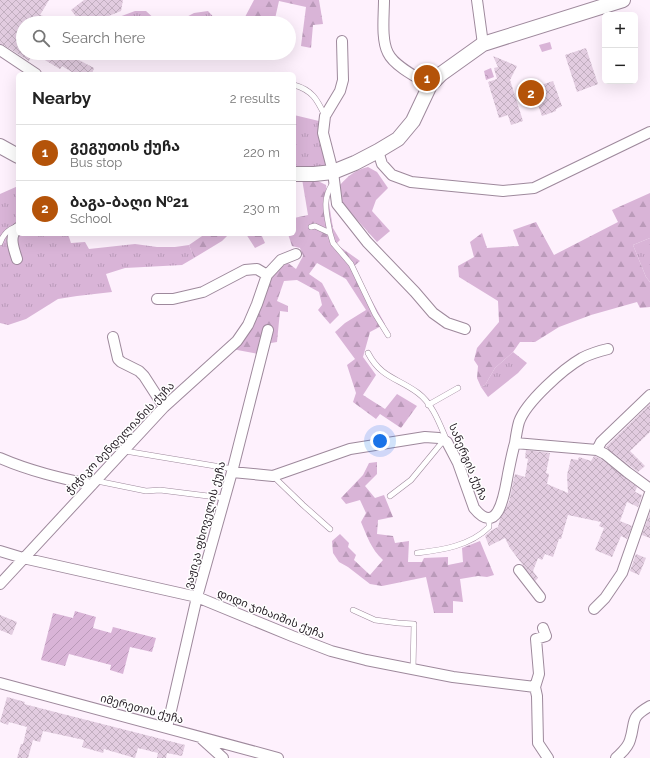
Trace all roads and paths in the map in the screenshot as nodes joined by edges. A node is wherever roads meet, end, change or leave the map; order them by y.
1 (384, 0) edge
2 (477, 0) edge
3 (623, 0) edge
4 (342, 41) dead end
5 (483, 44) junction
6 (0, 50) edge
7 (33, 72) edge
8 (430, 85) junction
9 (296, 86) edge
10 (325, 116) junction
11 (650, 132) edge
12 (0, 146) edge
13 (378, 151) junction
14 (16, 155) edge
15 (296, 174) edge
16 (333, 177) junction
17 (311, 227) dead end
18 (16, 228) edge
19 (16, 230) edge
20 (330, 234) junction
21 (0, 244) edge
22 (296, 254) dead end
23 (17, 259) dead end
24 (267, 275) junction
25 (157, 299) dead end
26 (465, 329) dead end
27 (268, 330) dead end
28 (388, 335) dead end
29 (113, 337) dead end
30 (608, 349) dead end
31 (368, 353) dead end
32 (458, 388) dead end
33 (650, 395) edge
34 (428, 405) junction
35 (164, 407) junction
36 (445, 441) junction
37 (515, 443) junction
38 (125, 450) junction
39 (597, 450) junction
40 (0, 458) edge
41 (233, 471) junction
42 (273, 476) junction
43 (94, 482) junction
44 (650, 489) edge
45 (650, 493) edge
46 (390, 496) dead end
47 (224, 498) junction
48 (489, 518) junction
49 (330, 529) dead end
50 (0, 551) edge
51 (418, 553) dead end
52 (23, 558) junction
53 (519, 570) dead end
54 (0, 584) edge
55 (197, 597) junction
56 (540, 597) dead end
57 (594, 609) dead end
58 (353, 610) dead end
59 (543, 628) dead end
60 (413, 670) junction
61 (0, 683) edge
62 (535, 688) junction
63 (650, 706) edge
64 (167, 728) junction
65 (201, 737) junction
66 (224, 758) edge
67 (278, 758) edge
68 (548, 758) edge
69 (616, 758) edge

1 - 8 street
2 - 5 street
3 - 5 street
4 - 10 street
5 - 8 street
6 - 7 street
8 - 13 street
9 - 10 lane
10 - 16 street
11 - 13 street
12 - 14 street
13 - 16 street
15 - 16 street
16 - 20 lane
16 - 26 street
17 - 20 lane
18 - 21 lane
19 - 23 street
20 - 28 lane
22 - 24 street, ჭიჭიკო ბენდელიანის ქუჩა
24 - 25 street
24 - 35 street, ჭიჭიკო ბენდელიანის ქუჩა
27 - 41 street, ვაჟიკა ფხოველის ქუჩა
29 - 35 street
30 - 37 street, სანერგის ქუჩა
31 - 34 lane, სანერგის ქუჩა
32 - 34 lane
33 - 39 street
34 - 36 lane, სანერგის ქუჩა
35 - 38 street, ჭიჭიკო ბენდელიანის ქუჩა
36 - 42 street
36 - 46 lane
36 - 48 street, სანერგის ქუჩა
37 - 39 street
37 - 48 street, სანერგის ქუჩა
38 - 41 lane
38 - 43 street, ჭიჭიკო ბენდელიანის ქუჩა
39 - 44 street
40 - 43 street
41 - 42 street
41 - 47 street, ვაჟიკა ფხოველის ქუჩა
42 - 49 lane
43 - 47 lane
43 - 52 street, ჭიჭიკო ბენდელიანის ქუჩა
45 - 57 street
47 - 55 street, ვაჟიკა ფხოველის ქუჩა
48 - 51 lane
50 - 52 street, დიდი ჯიხაიშის ქუჩა
52 - 54 street, ჭიჭიკო ბენდელიანის ქუჩა
52 - 55 street, დიდი ჯიხაიშის ქუჩა
53 - 56 street
55 - 60 street, დიდი ჯიხაიშის ქუჩა
55 - 64 street, ვაჟიკა ფხოველის ქუჩა
58 - 60 lane
59 - 62 street
60 - 62 street, დიდი ჯიხაიშის ქუჩა
61 - 64 street, იმერეთის ქუჩა
62 - 68 street
63 - 69 street
64 - 65 street, იმერეთის ქუჩა
65 - 66 street
65 - 67 street, იმერეთის ქუჩა

